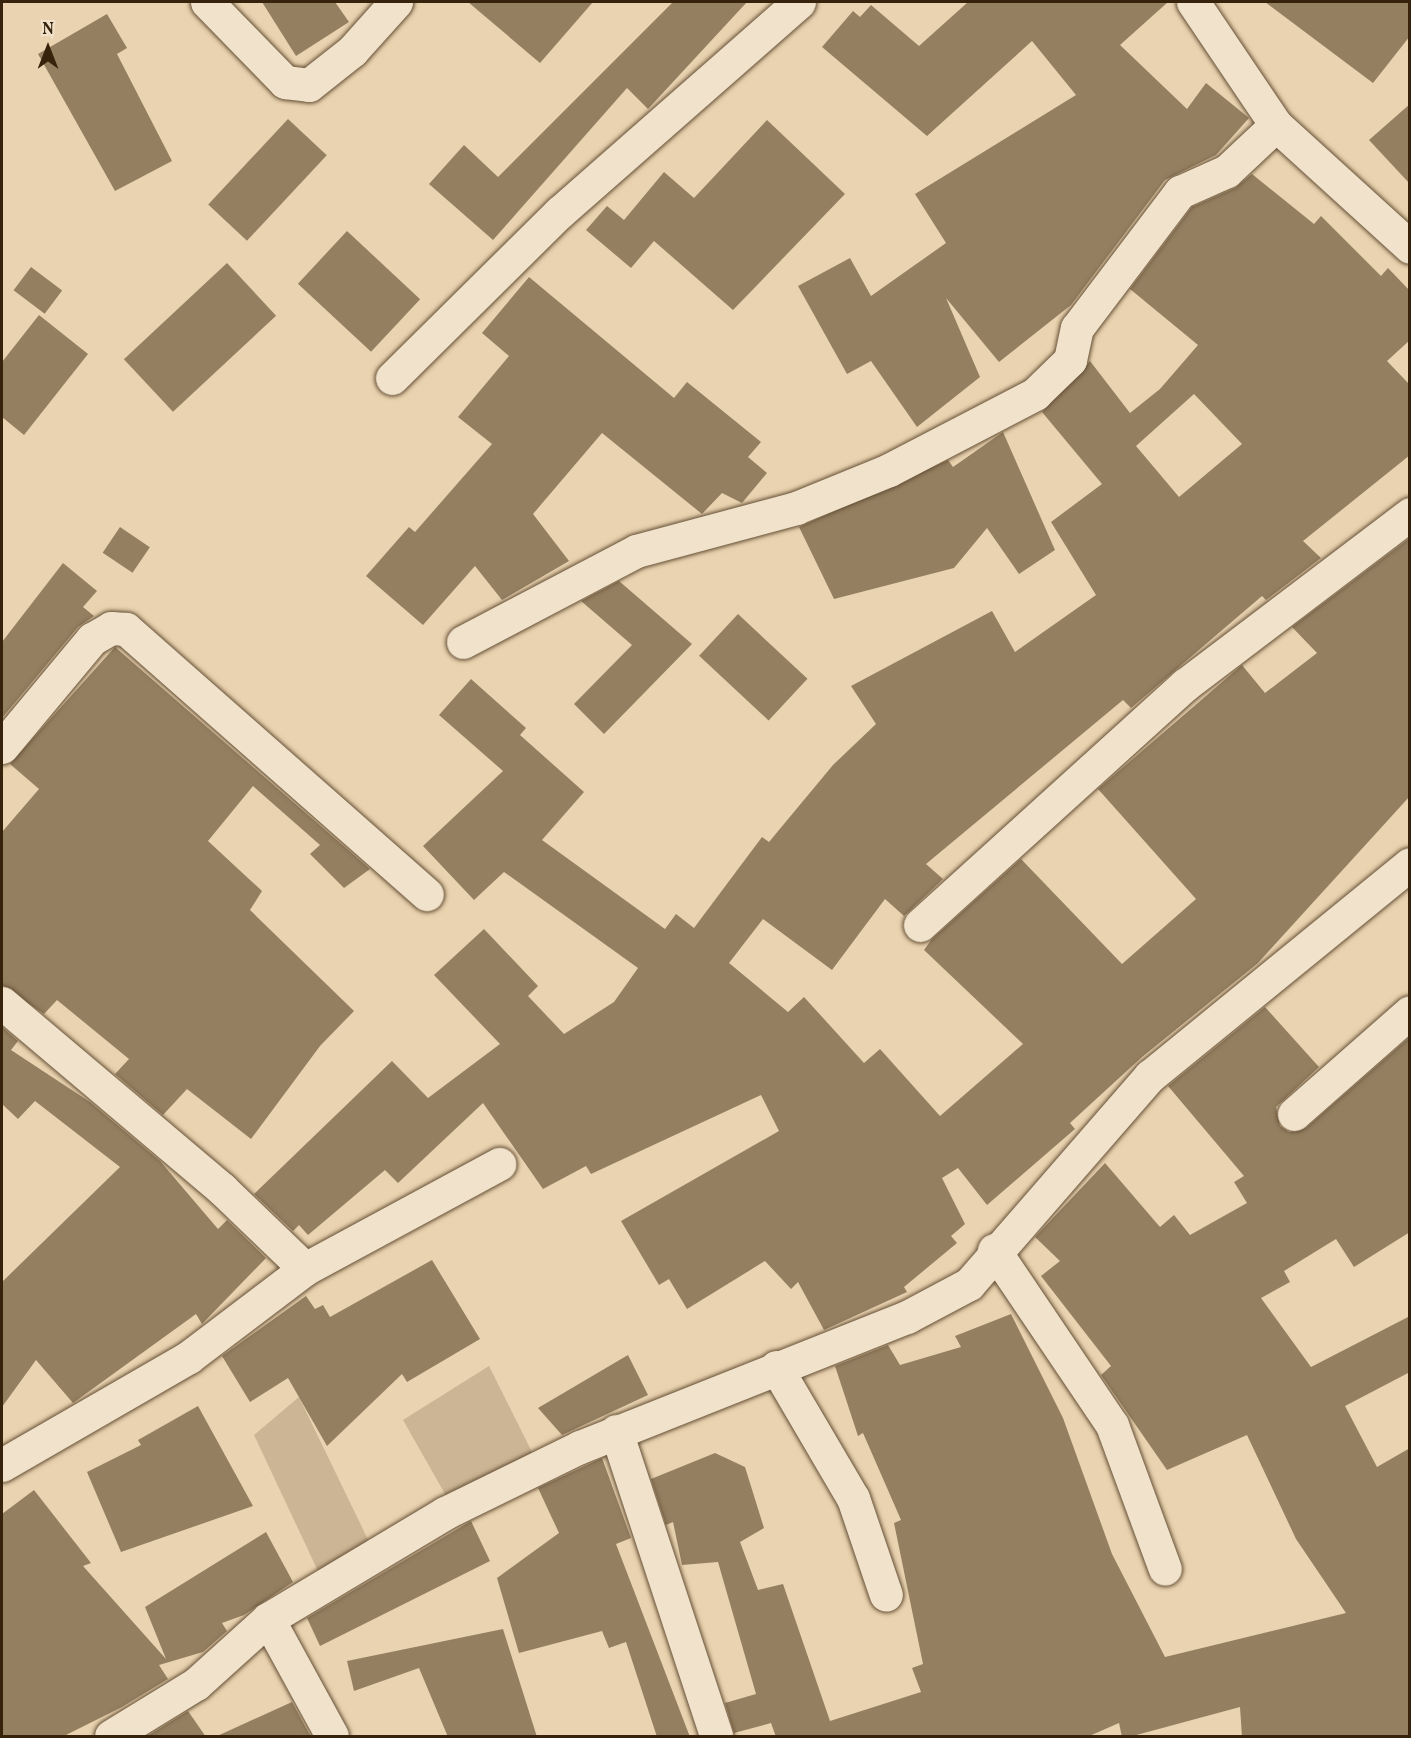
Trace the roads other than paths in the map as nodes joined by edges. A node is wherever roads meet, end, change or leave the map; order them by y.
1 (207, 2) edge
2 (396, 2) edge
3 (799, 2) edge
4 (1193, 2) edge
5 (1276, 125) junction
6 (1410, 247) edge
7 (392, 378) dead end
8 (1410, 514) edge
9 (463, 642) dead end
10 (2, 747) edge
11 (1410, 864) edge
12 (427, 894) dead end
13 (920, 924) dead end
14 (2, 1003) edge
15 (1410, 1012) edge
16 (1294, 1114) dead end
17 (499, 1164) dead end
18 (994, 1250) junction
19 (305, 1269) junction
20 (776, 1367) junction
21 (616, 1431) junction
22 (2, 1465) edge
23 (1166, 1569) dead end
24 (886, 1595) dead end
25 (268, 1620) junction
26 (111, 1737) edge
27 (332, 1737) edge
28 (716, 1737) edge

1 - 2 street
3 - 7 street
4 - 5 street
5 - 6 street
5 - 9 street
8 - 13 street
10 - 12 street
11 - 18 street
14 - 19 street
15 - 16 street
17 - 19 street
18 - 20 street
18 - 23 street
19 - 22 street
20 - 21 street
20 - 24 street
21 - 25 street
21 - 28 street
25 - 26 street
25 - 27 street

